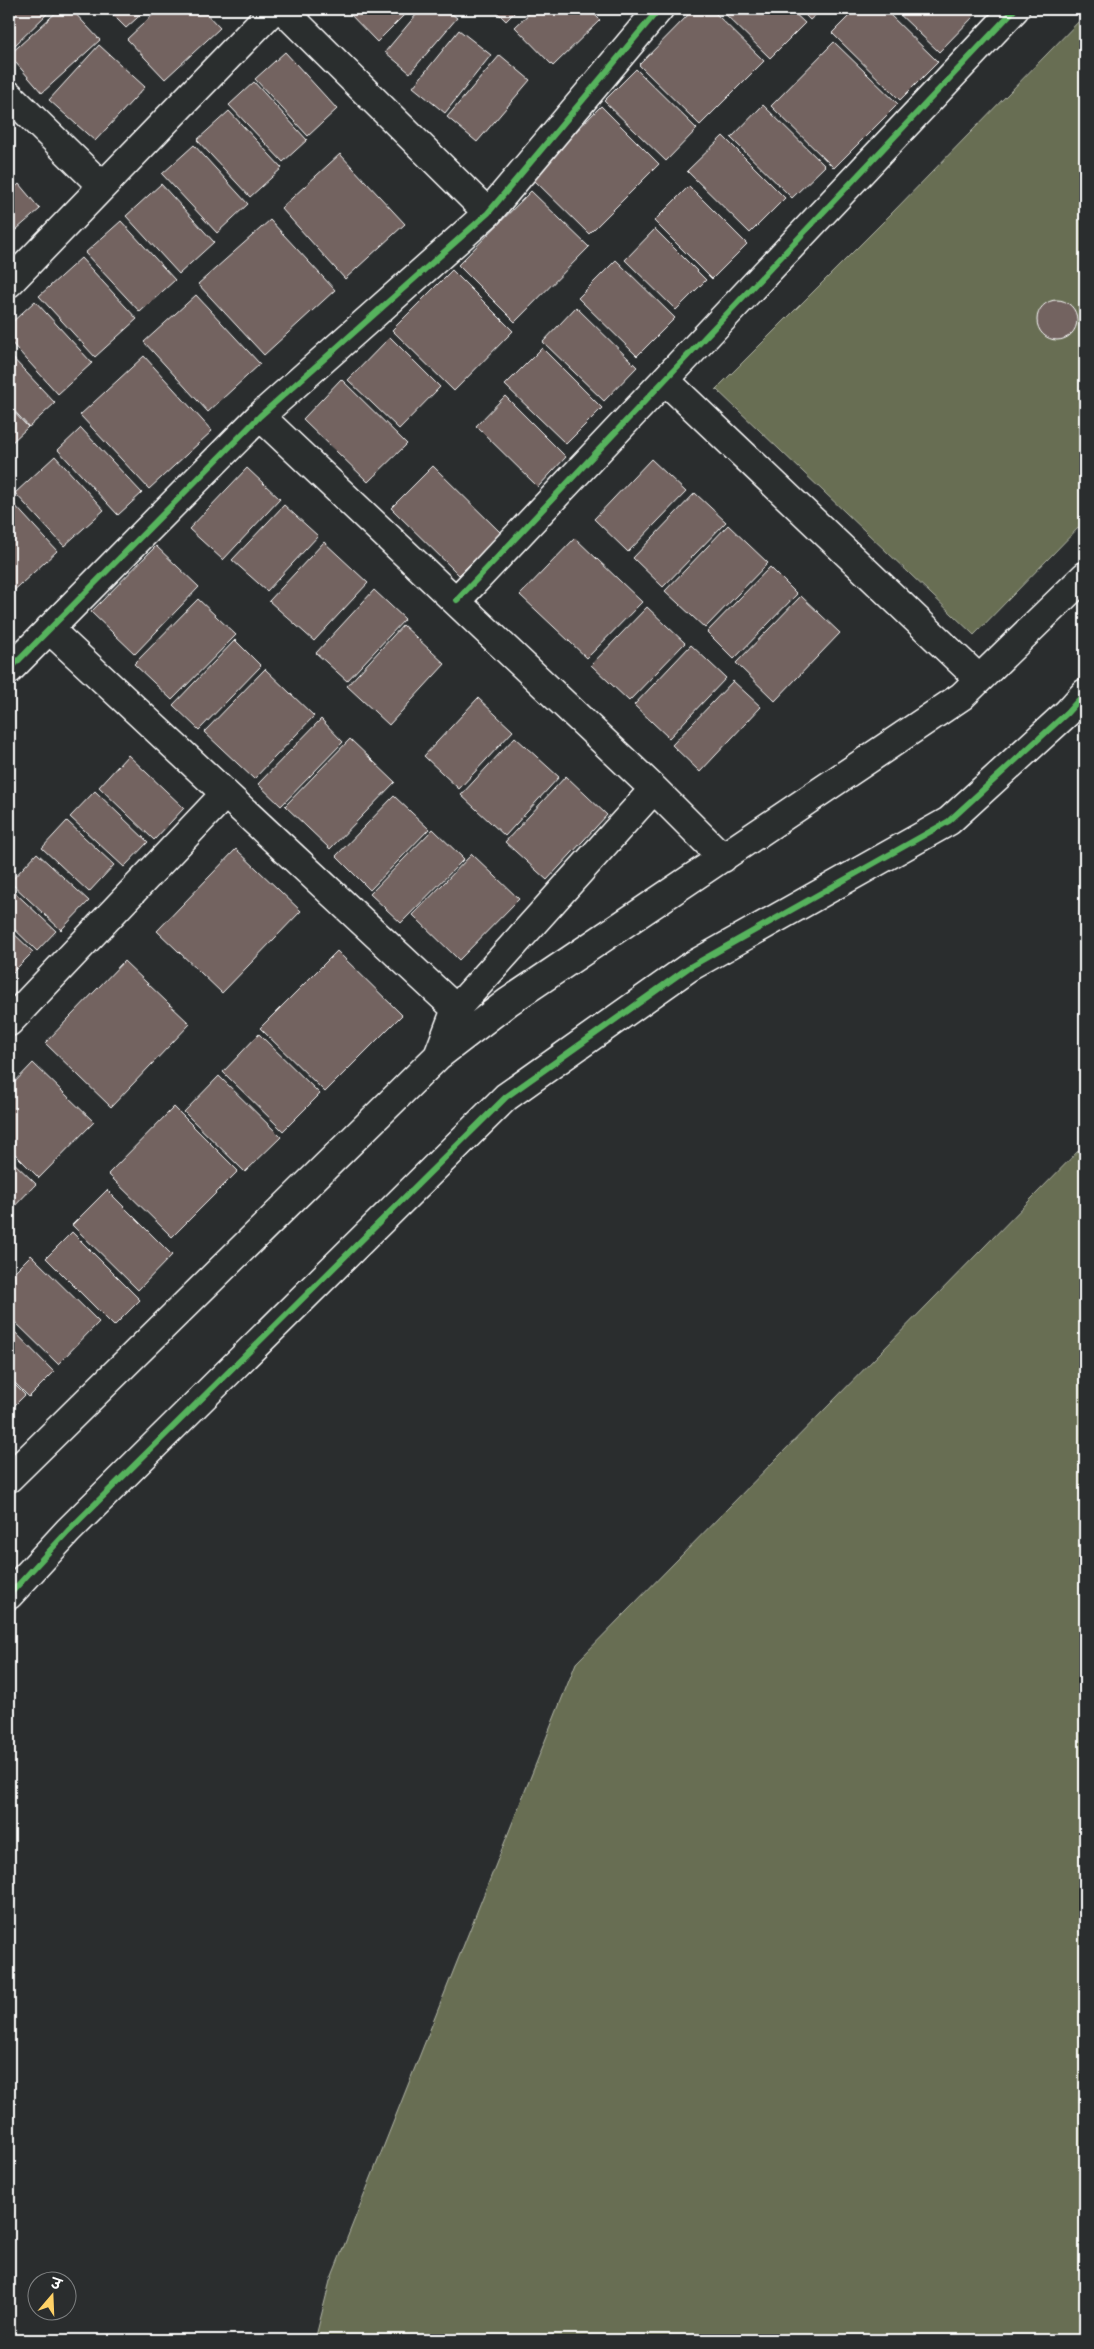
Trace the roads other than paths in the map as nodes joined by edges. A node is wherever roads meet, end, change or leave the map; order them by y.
1 (274, 9) edge
2 (282, 9) edge
3 (1015, 9) edge
4 (646, 14) edge
5 (9, 95) edge
6 (102, 186) junction
7 (488, 213) junction
8 (9, 283) edge
9 (665, 380) junction
10 (260, 416) junction
11 (1085, 576) edge
12 (457, 600) junction
13 (49, 628) junction
14 (9, 670) edge
15 (980, 679) junction
16 (1085, 693) edge
17 (654, 788) junction
18 (225, 794) junction
19 (723, 858) junction
20 (456, 1009) junction
21 (9, 1022) edge
22 (438, 1056) junction
23 (9, 1478) edge
24 (9, 1595) edge

1 - 6 street
2 - 7 street
3 - 9 street
4 - 7 street
5 - 6 street
6 - 8 street
7 - 10 street
9 - 12 street
9 - 15 street
10 - 12 street
10 - 13 street
11 - 15 street
12 - 17 street
13 - 14 street
13 - 18 street
15 - 19 street
16 - 24 street
17 - 19 street
17 - 20 street
18 - 20 street
18 - 21 street
19 - 22 street
20 - 22 street
22 - 23 street

